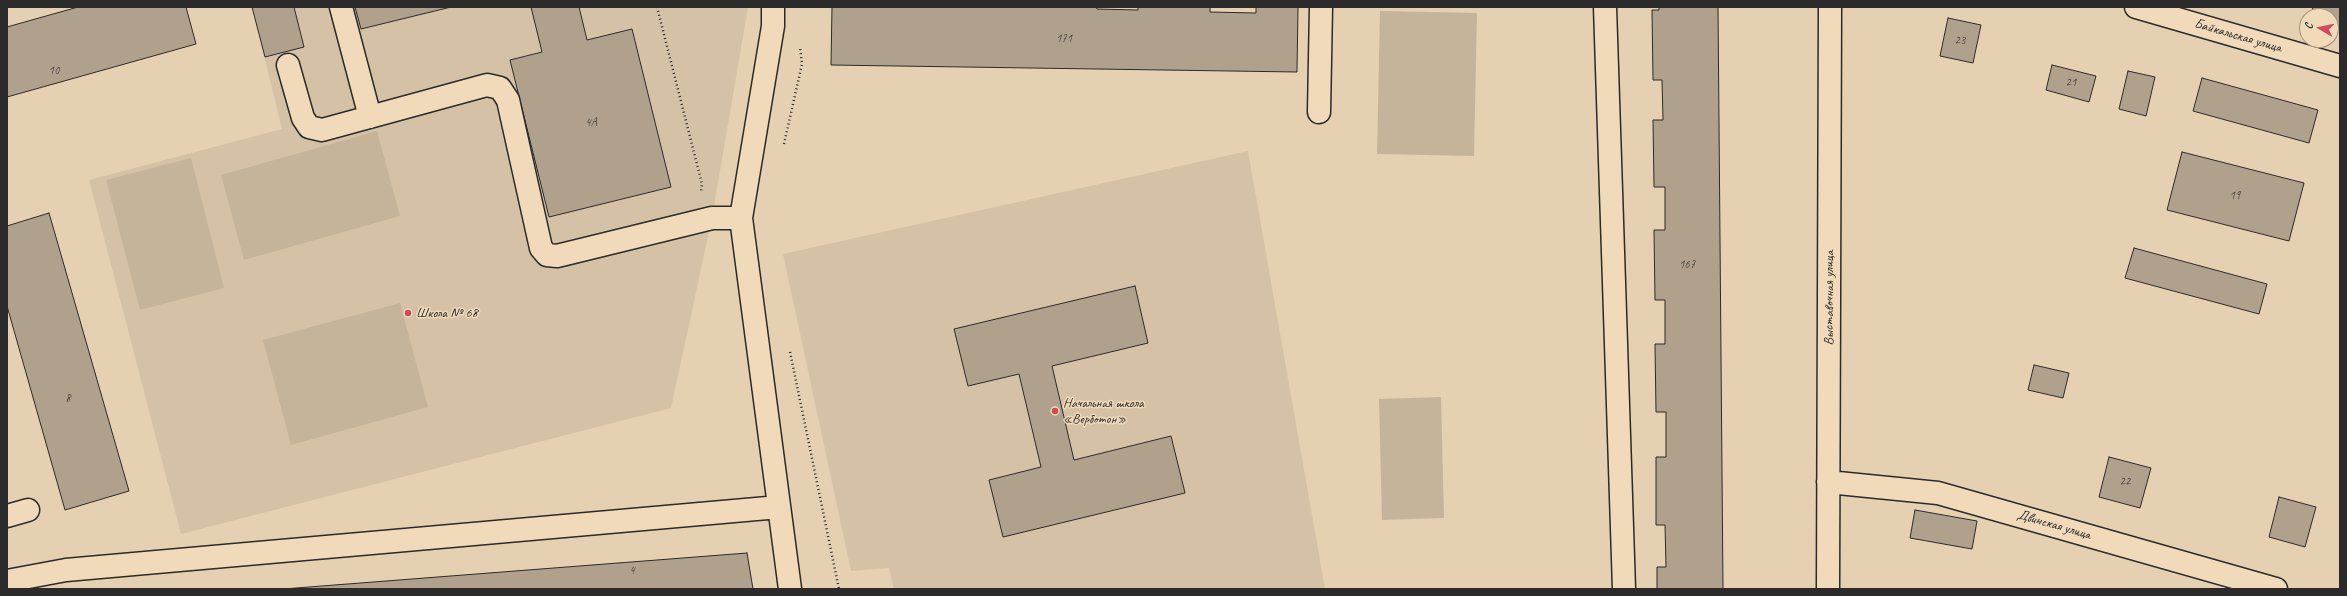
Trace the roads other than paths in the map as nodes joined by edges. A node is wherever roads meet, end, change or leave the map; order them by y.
1 (341, 7) edge
2 (773, 7) edge
3 (1321, 7) edge
4 (1605, 7) edge
5 (1830, 7) edge
6 (2136, 7) edge
7 (288, 65) dead end
8 (2340, 66) edge
9 (1319, 112) dead end
10 (370, 117) junction
11 (741, 218) junction
12 (1828, 482) junction
13 (779, 507) junction
14 (28, 510) dead end
15 (7, 516) edge
16 (7, 581) edge
17 (790, 589) edge
18 (1624, 589) edge
19 (1828, 589) edge
20 (2276, 589) edge

1 - 10 street
2 - 11 street
3 - 9 street
4 - 18 street
5 - 12 street, Выставочная улица
6 - 8 street, Байкальская улица
7 - 10 street
10 - 11 street
11 - 13 street
12 - 19 street, Выставочная улица
12 - 20 street, Двинская улица
13 - 16 street
13 - 17 street
14 - 15 street

